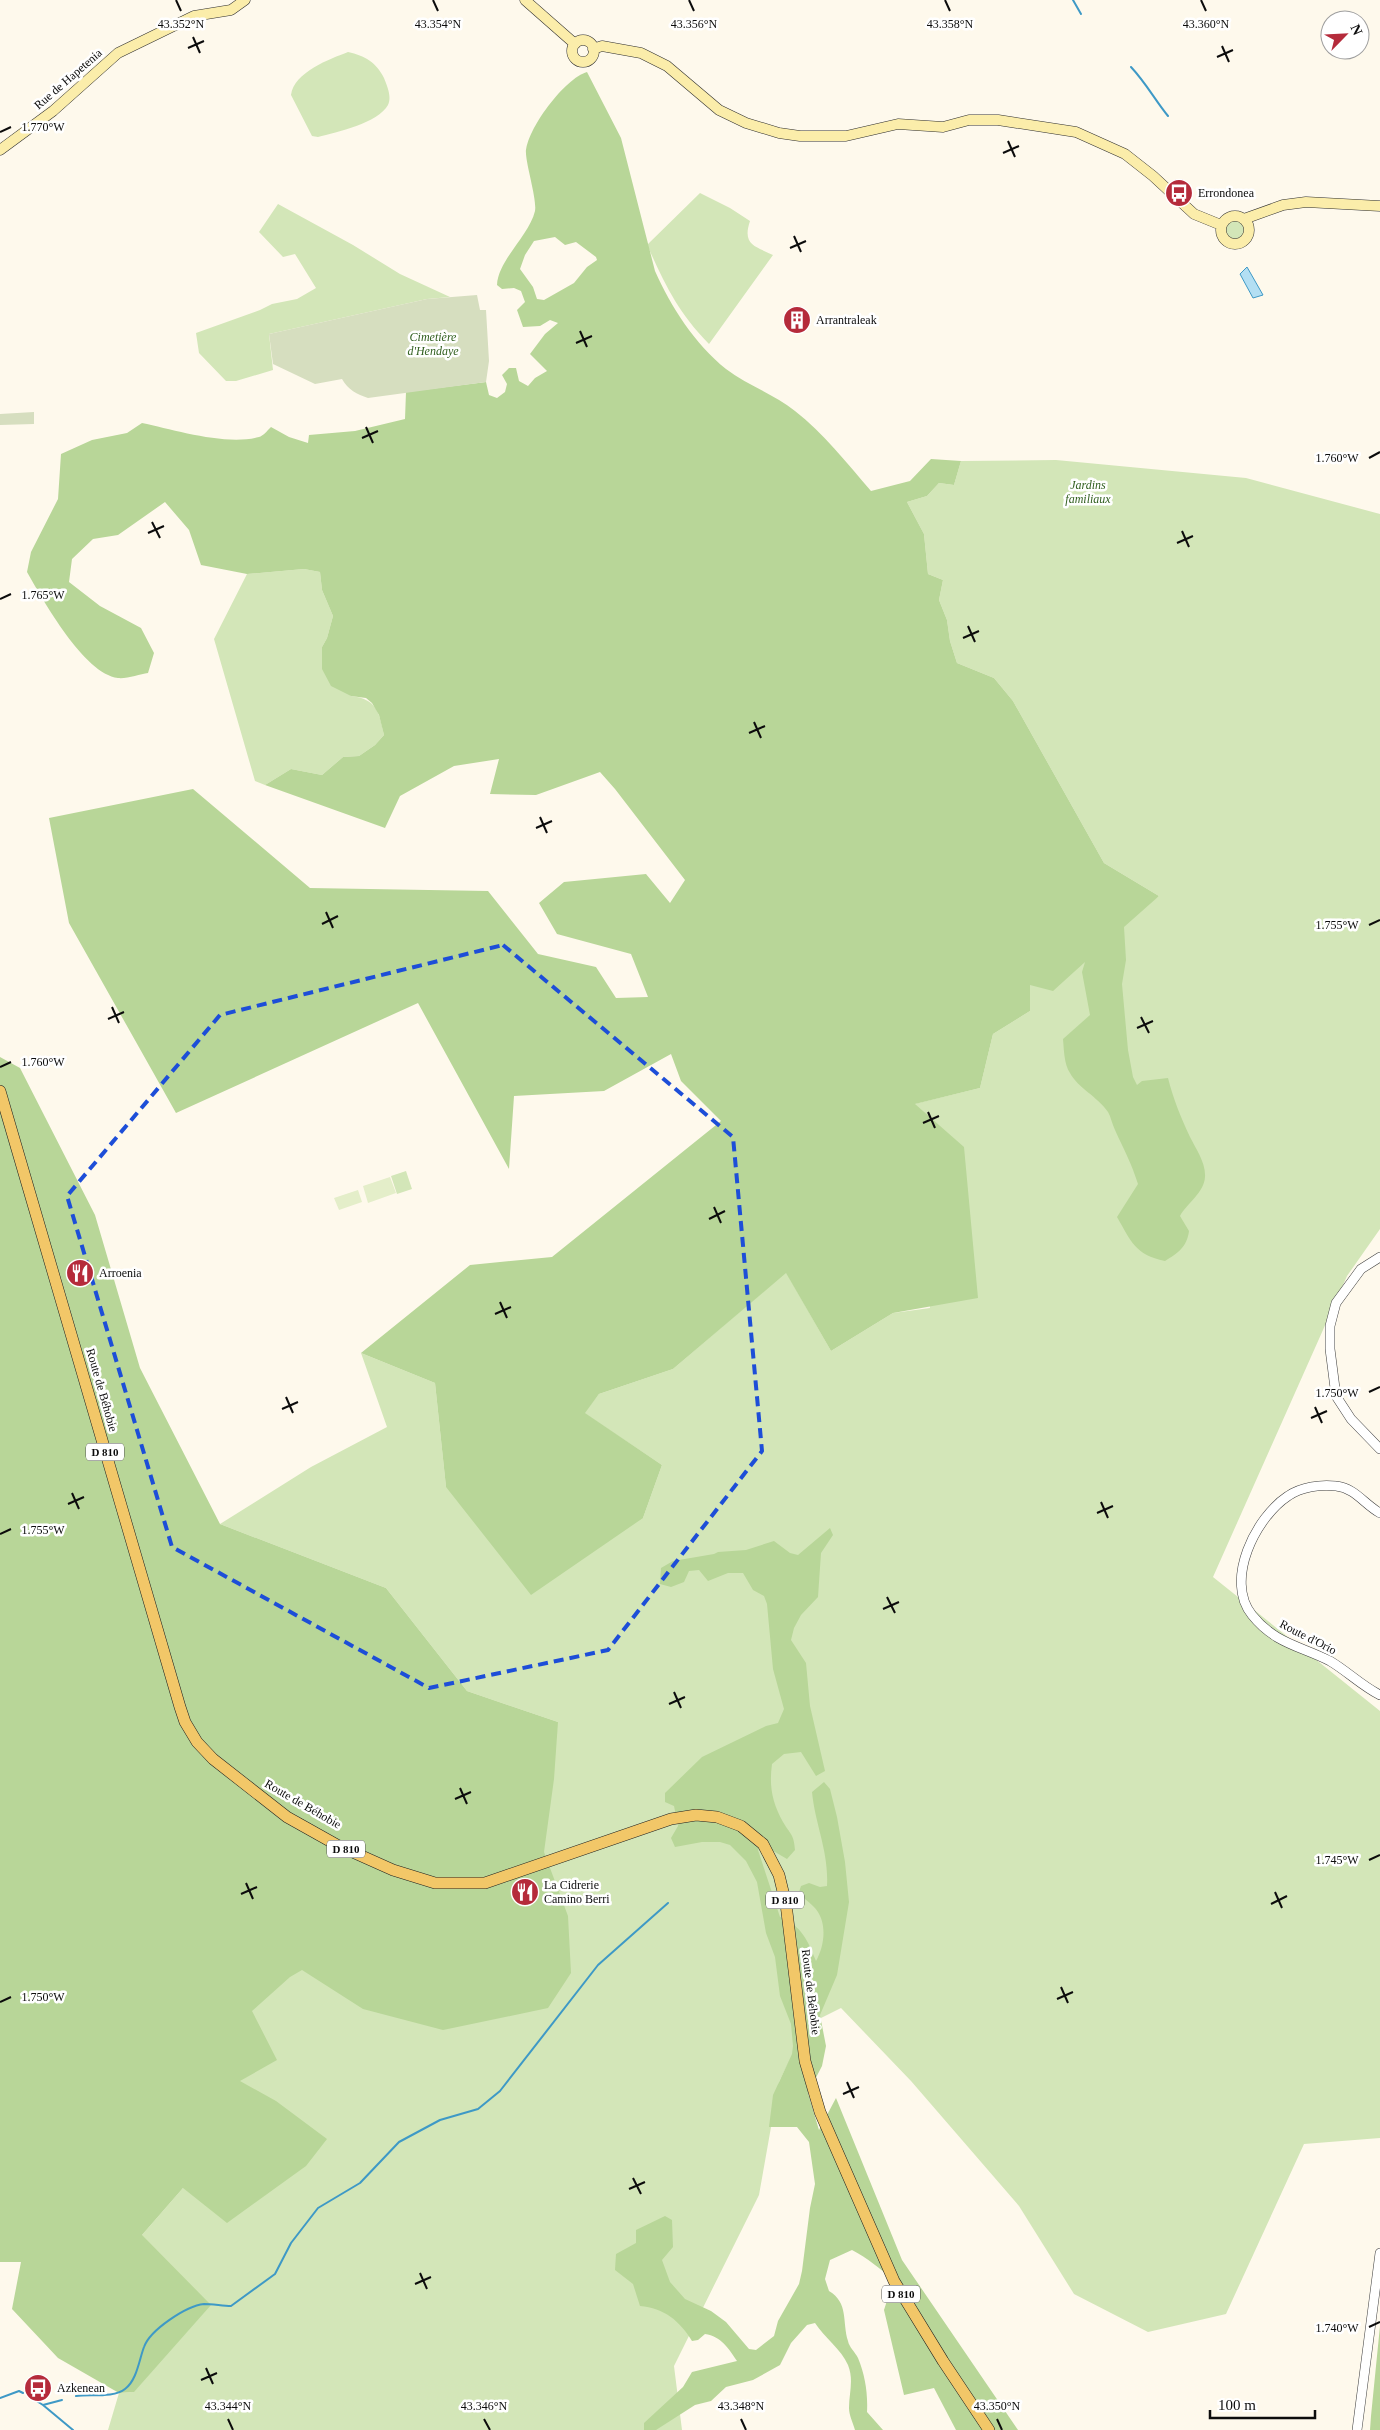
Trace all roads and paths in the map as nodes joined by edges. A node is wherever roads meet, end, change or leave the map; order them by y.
1 (237, 0) edge
2 (245, 0) edge
3 (525, 0) edge
4 (212, 12) junction
5 (575, 44) junction
6 (593, 49) junction
7 (0, 150) edge
8 (1380, 206) edge
9 (1244, 220) junction
10 (1222, 225) junction
11 (0, 1091) edge
12 (1380, 1257) edge
13 (1380, 1449) edge
14 (1380, 1513) edge
15 (1380, 1695) edge
16 (1380, 2253) edge
17 (989, 2430) edge
18 (1358, 2430) edge

1 - 4 main road, Rue de Hapetenia
2 - 4 main road, Rue de Hapetenia
3 - 5 main road
4 - 7 main road, Rue de Hapetenia
5 - 6 main road
5 - 6 main road
6 - 10 main road
8 - 9 main road
9 - 10 main road
9 - 10 main road
11 - 17 main road, Route de Béhobie / D 810
12 - 13 street
14 - 15 street, Route d'Orio
16 - 18 street

